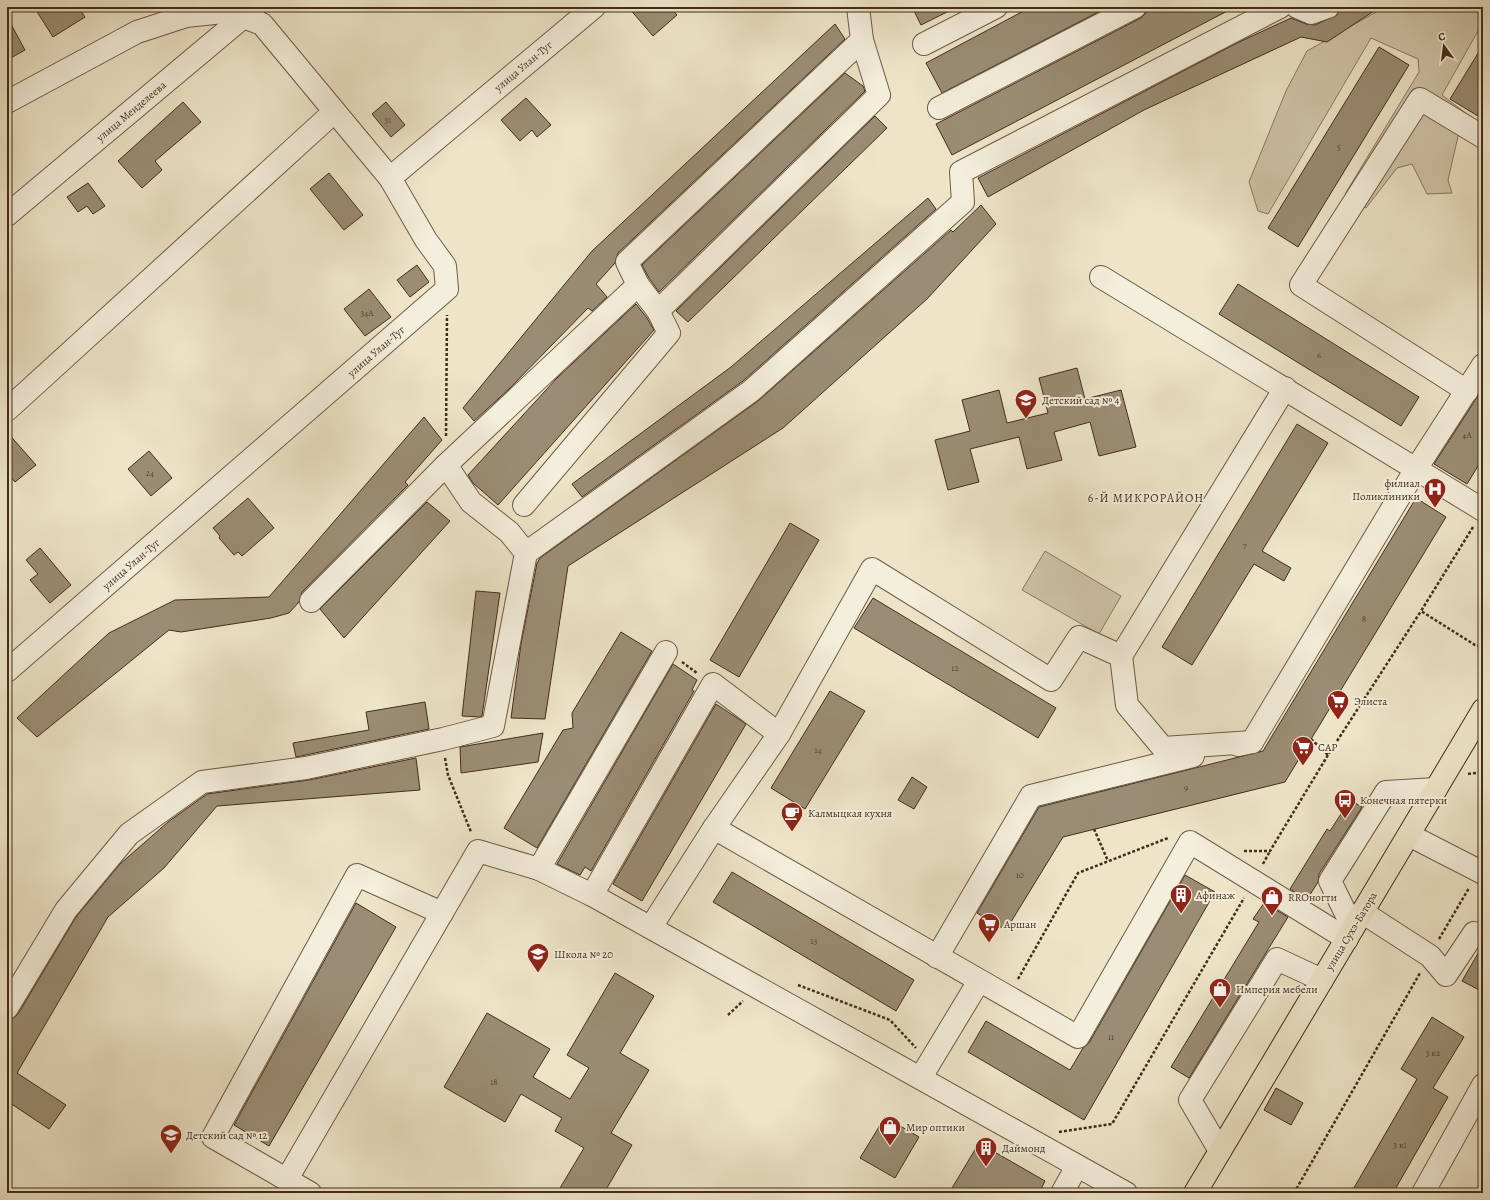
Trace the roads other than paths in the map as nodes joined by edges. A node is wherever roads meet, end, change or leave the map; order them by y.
1 (594, 7) edge
2 (858, 7) edge
3 (996, 7) edge
4 (1135, 7) edge
5 (1280, 7) edge
6 (1297, 7) edge
7 (1328, 7) edge
8 (248, 12) edge
9 (862, 40) junction
10 (924, 44) dead end
11 (7, 102) edge
12 (939, 108) dead end
13 (334, 112) junction
14 (1483, 137) edge
15 (390, 178) junction
16 (7, 215) edge
17 (1101, 277) dead end
18 (638, 285) junction
19 (658, 310) junction
20 (1483, 365) edge
21 (1285, 388) junction
22 (1467, 391) junction
23 (7, 410) edge
24 (446, 465) junction
25 (1416, 469) junction
26 (524, 505) dead end
27 (1479, 518) edge
28 (526, 553) junction
29 (311, 601) dead end
30 (666, 652) road end
31 (1121, 656) junction
32 (7, 671) edge
33 (1483, 710) edge
34 (779, 734) junction
35 (1252, 742) junction
36 (1436, 789) junction
37 (714, 828) junction
38 (1409, 834) junction
39 (539, 869) junction
40 (1481, 872) edge
41 (592, 895) junction
42 (442, 913) junction
43 (1354, 926) junction
44 (651, 927) junction
45 (1483, 938) edge
46 (937, 957) junction
47 (1322, 980) junction
48 (979, 981) junction
49 (7, 1008) edge
50 (921, 1077) junction
51 (1483, 1085) edge
52 (1220, 1151) junction
53 (1077, 1166) junction
54 (287, 1179) junction
55 (310, 1193) edge
56 (1062, 1193) edge
57 (1126, 1193) edge
58 (1196, 1193) edge
59 (1423, 1193) edge

1 - 15 street, улица Улан-Туг
2 - 9 street
3 - 10 street
4 - 12 street
5 - 28 street
6 - 7 street
8 - 11 street
8 - 13 street
8 - 16 street, улица Менделеева
9 - 18 street
9 - 19 street
13 - 15 street
13 - 23 street
14 - 22 street
15 - 32 street, улица Улан-Туг
17 - 21 street
18 - 19 street
18 - 24 street
19 - 26 street
20 - 22 street
21 - 25 street
21 - 31 street
22 - 25 street
24 - 28 street
24 - 29 street
25 - 27 street
25 - 35 street
28 - 49 street
30 - 39 street
31 - 34 street
31 - 35 street
33 - 36 main road, улица Сухэ-Батора
34 - 37 street
34 - 41 street
35 - 46 street
36 - 38 main road, улица Сухэ-Батора
36 - 43 street
37 - 44 street
37 - 46 street
38 - 40 street
38 - 43 main road, улица Сухэ-Батора
39 - 41 street
39 - 42 street
41 - 44 street
42 - 54 street
42 - 54 street
43 - 45 street
43 - 47 main road, улица Сухэ-Батора
43 - 48 street
44 - 50 street
46 - 48 street
47 - 52 main road, улица Сухэ-Батора
47 - 52 street
48 - 50 street
50 - 53 street
51 - 59 street
52 - 58 main road, улица Сухэ-Батора
53 - 56 street
53 - 57 street
54 - 55 street

